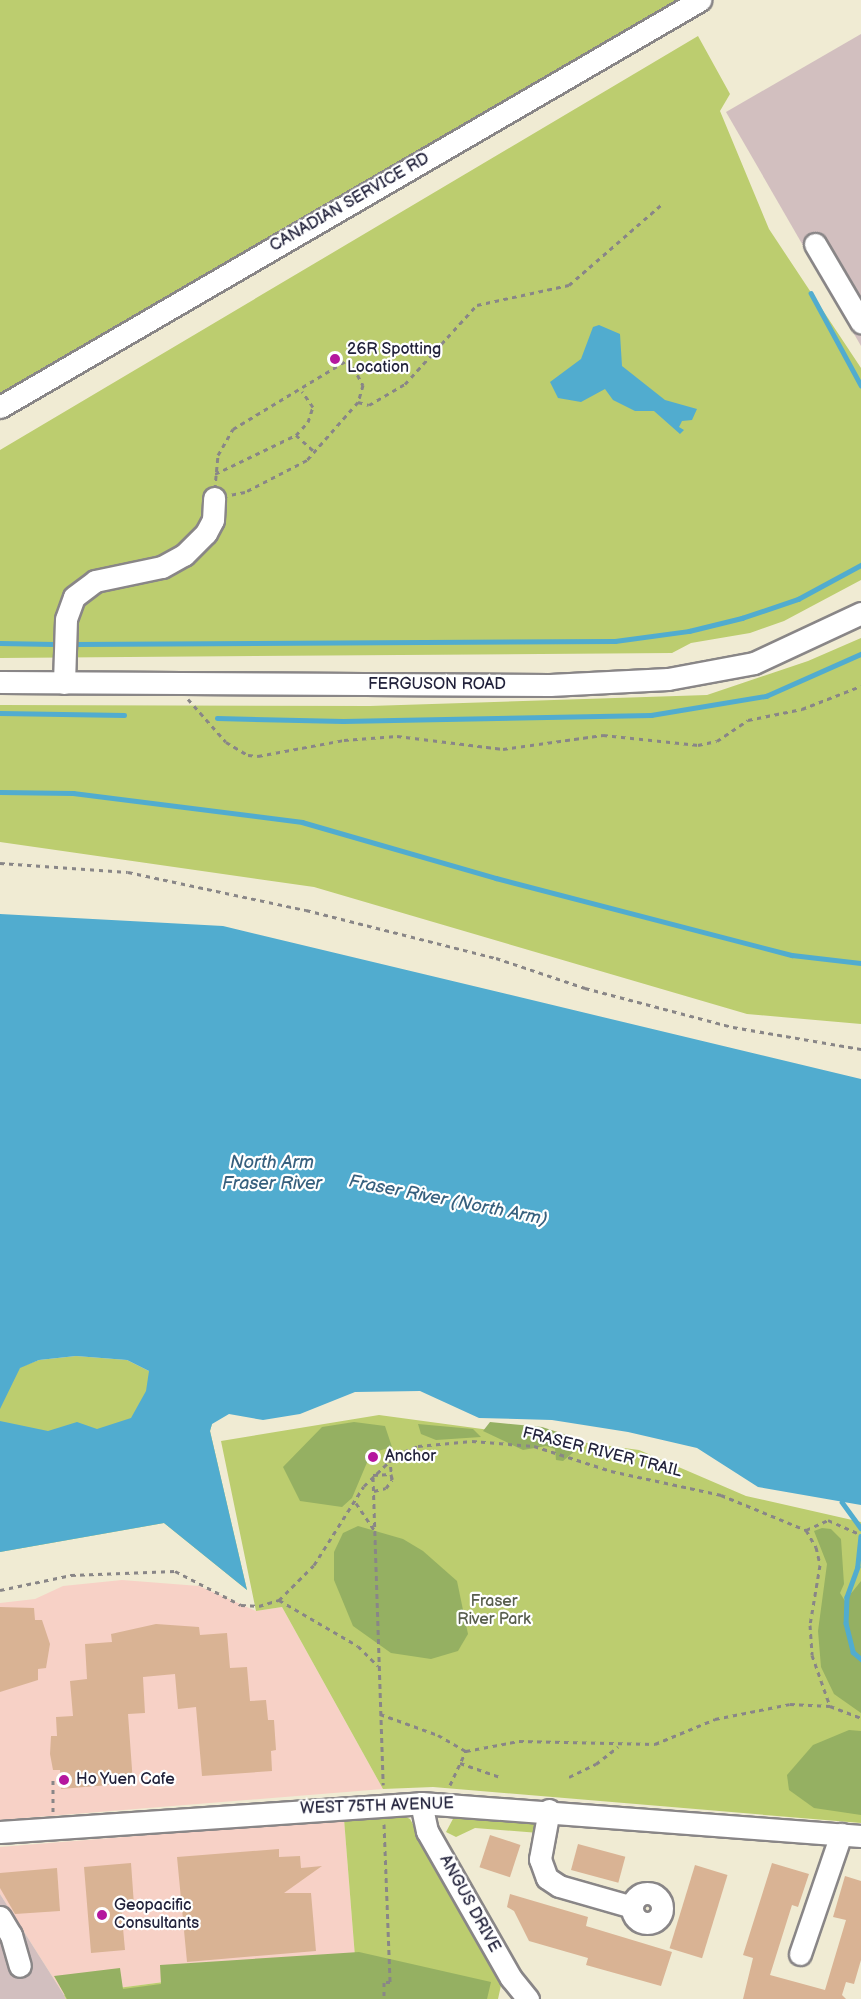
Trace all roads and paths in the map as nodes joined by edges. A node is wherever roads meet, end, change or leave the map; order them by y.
1 (700, 0) edge
2 (661, 205) dead end
3 (815, 244) dead end
4 (861, 322) edge
5 (302, 391) junction
6 (358, 402) junction
7 (0, 407) edge
8 (296, 435) junction
9 (314, 451) junction
10 (215, 474) junction
11 (214, 498) junction
12 (861, 613) edge
13 (0, 682) edge
14 (64, 683) junction
15 (861, 686) edge
16 (197, 709) dead end
17 (0, 862) edge
18 (861, 1049) edge
19 (390, 1459) junction
20 (373, 1475) junction
21 (392, 1480) junction
22 (374, 1491) junction
23 (356, 1503) junction
24 (806, 1530) junction
25 (375, 1531) junction
26 (861, 1535) edge
27 (0, 1590) edge
28 (279, 1600) junction
29 (379, 1667) junction
30 (830, 1706) junction
31 (380, 1714) junction
32 (861, 1718) edge
33 (619, 1746) junction
34 (466, 1751) junction
35 (460, 1763) junction
36 (53, 1777) dead end
37 (500, 1777) dead end
38 (569, 1777) dead end
39 (383, 1785) dead end
40 (450, 1785) dead end
41 (421, 1803) junction
42 (549, 1810) junction
43 (52, 1812) dead end
44 (384, 1820) dead end
45 (0, 1832) edge
46 (851, 1835) edge
47 (632, 1907) dead end
48 (0, 1917) edge
49 (800, 1954) dead end
50 (20, 1966) dead end
51 (384, 1999) edge
52 (528, 1999) edge

1 - 7 street, CANADIAN SERVICE RD
2 - 6 path
3 - 4 street
5 - 6 path
5 - 8 path
5 - 10 path
6 - 9 path
8 - 9 path
8 - 10 path
9 - 11 path
10 - 11 path
11 - 14 street
12 - 14 street, FERGUSON ROAD
13 - 14 street, FERGUSON ROAD
15 - 16 path
17 - 18 path
19 - 20 path, FRASER RIVER TRAIL
19 - 21 path
19 - 24 path, FRASER RIVER TRAIL
20 - 21 path
20 - 22 path
20 - 23 path, FRASER RIVER TRAIL
21 - 22 path
22 - 25 path
23 - 25 path
23 - 28 path, FRASER RIVER TRAIL
24 - 26 path
24 - 30 path
25 - 29 path
27 - 28 path
28 - 29 path
29 - 31 path
30 - 32 path
30 - 33 path
31 - 34 path
31 - 39 path
33 - 34 path
33 - 38 path
34 - 35 path
35 - 37 path
35 - 40 path
36 - 43 path
41 - 42 street, WEST 75TH AVENUE
41 - 45 street, WEST 75TH AVENUE
41 - 52 street, ANGUS DRIVE
42 - 46 street, WEST 75TH AVENUE
42 - 47 street
44 - 51 path
46 - 49 street
48 - 50 street

